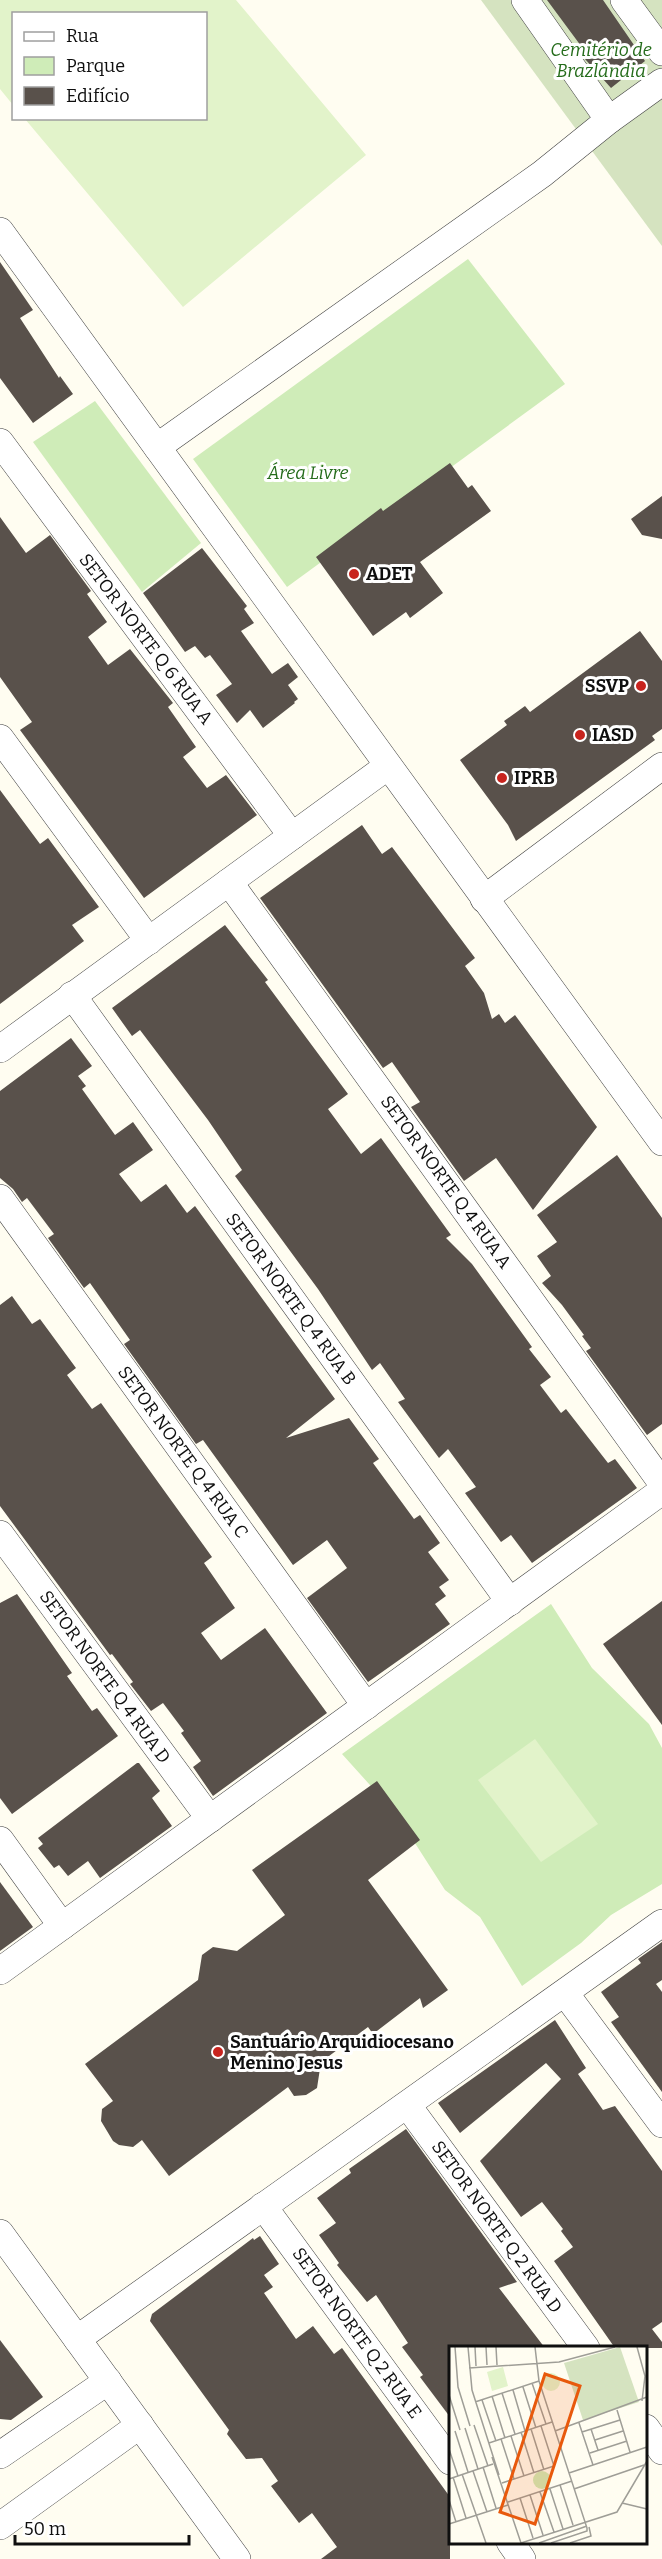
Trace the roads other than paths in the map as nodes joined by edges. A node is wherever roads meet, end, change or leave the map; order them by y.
1 (525, 0) edge
2 (624, 0) edge
3 (662, 52) edge
4 (662, 82) edge
5 (609, 120) junction
6 (0, 231) edge
7 (0, 442) edge
8 (157, 447) junction
9 (0, 738) edge
10 (388, 766) junction
11 (662, 766) edge
12 (292, 836) junction
13 (230, 882) junction
14 (484, 898) junction
15 (149, 941) junction
16 (72, 995) junction
17 (0, 1049) edge
18 (662, 1142) edge
19 (0, 1198) edge
20 (662, 1483) edge
21 (662, 1491) edge
22 (0, 1534) edge
23 (510, 1602) junction
24 (366, 1706) junction
25 (210, 1819) junction
26 (0, 1840) edge
27 (662, 1923) edge
28 (62, 1926) junction
29 (0, 1971) edge
30 (565, 1993) junction
31 (408, 2106) junction
32 (662, 2124) edge
33 (263, 2206) junction
34 (0, 2233) edge
35 (77, 2339) junction
36 (585, 2346) edge
37 (108, 2381) junction
38 (140, 2425) junction
39 (647, 2431) edge
40 (662, 2451) edge
41 (0, 2455) edge
42 (449, 2460) edge
43 (0, 2526) edge
44 (511, 2544) edge
45 (232, 2557) edge
46 (522, 2559) edge

1 - 5 street
2 - 3 street
4 - 5 street
5 - 8 street
6 - 8 street
7 - 12 street, SETOR NORTE Q 6 RUA A
8 - 10 street
9 - 15 street
10 - 12 street
10 - 14 street
11 - 14 street
12 - 13 street
13 - 15 street
13 - 20 street, SETOR NORTE Q 4 RUA A
14 - 18 street
15 - 16 street
16 - 17 street
16 - 23 street, SETOR NORTE Q 4 RUA B
19 - 24 street, SETOR NORTE Q 4 RUA C
21 - 23 street
22 - 25 street, SETOR NORTE Q 4 RUA D
23 - 24 street
24 - 25 street
25 - 28 street
26 - 28 street
27 - 30 street
28 - 29 street
30 - 31 street
30 - 32 street
31 - 33 street
31 - 36 street, SETOR NORTE Q 2 RUA D
33 - 35 street
33 - 42 street, SETOR NORTE Q 2 RUA E
34 - 35 street
35 - 37 street
37 - 38 street
37 - 41 street
38 - 43 street
38 - 45 street
39 - 40 street
44 - 46 street

